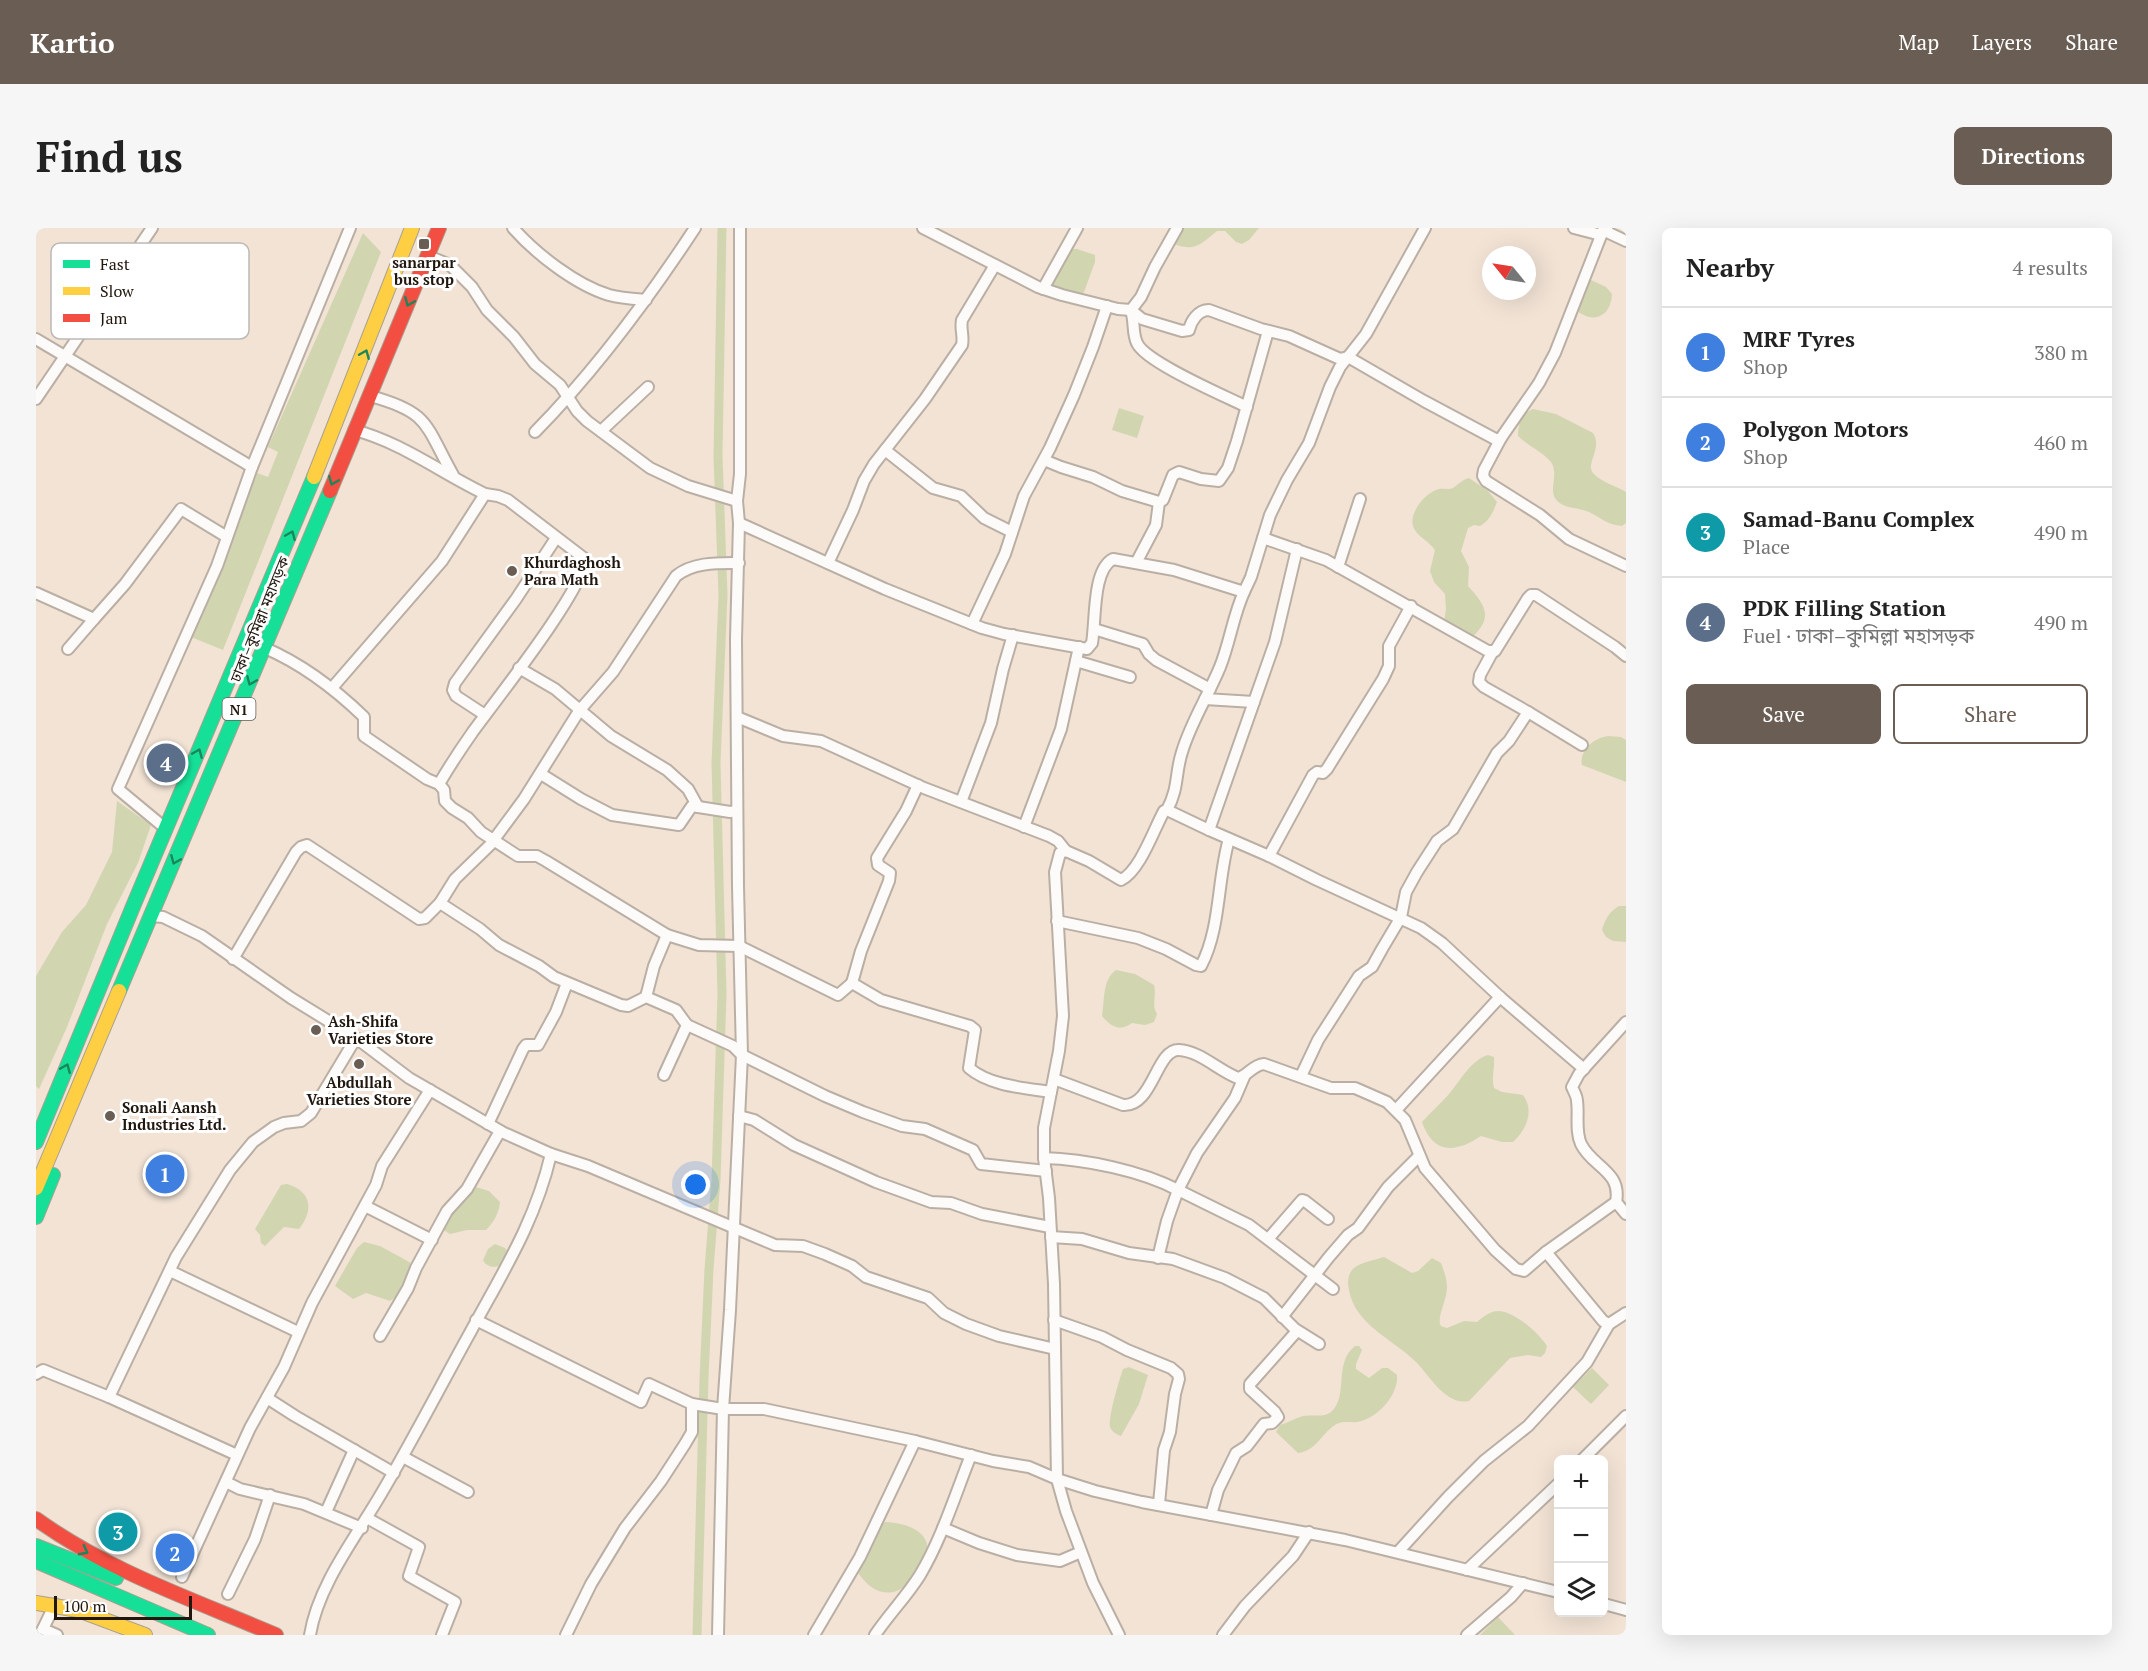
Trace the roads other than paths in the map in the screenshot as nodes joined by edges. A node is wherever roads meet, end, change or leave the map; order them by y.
1 (152, 228) edge
2 (350, 228) edge
3 (439, 228) edge
4 (513, 228) edge
5 (695, 228) edge
6 (740, 228) edge
7 (923, 228) edge
8 (1077, 228) edge
9 (1177, 228) edge
10 (1425, 228) edge
11 (1574, 228) edge
12 (408, 230) edge
13 (1603, 230) edge
14 (1626, 241) edge
15 (142, 243) edge
16 (428, 256) junction
17 (995, 265) junction
18 (1043, 289) junction
19 (646, 300) junction
20 (1107, 306) junction
21 (1131, 310) junction
22 (1268, 331) junction
23 (36, 339) edge
24 (76, 339) edge
25 (64, 356) junction
26 (1348, 357) junction
27 (648, 387) dead end
28 (370, 396) junction
29 (569, 397) junction
30 (36, 399) edge
31 (1247, 407) junction
32 (354, 430) junction
33 (601, 431) junction
34 (535, 432) dead end
35 (1501, 438) junction
36 (885, 450) junction
37 (1044, 460) junction
38 (252, 467) junction
39 (454, 476) junction
40 (485, 494) junction
41 (1359, 499) dead end
42 (737, 501) junction
43 (1159, 502) junction
44 (739, 523) junction
45 (1012, 532) junction
46 (228, 537) junction
47 (556, 538) junction
48 (1263, 538) junction
49 (1297, 549) junction
50 (739, 563) junction
51 (828, 563) junction
52 (1136, 563) junction
53 (1626, 566) edge
54 (1338, 567) junction
55 (1244, 592) junction
56 (36, 593) edge
57 (1411, 606) junction
58 (94, 619) junction
59 (972, 624) junction
60 (1094, 629) junction
61 (1013, 635) junction
62 (1079, 647) junction
63 (265, 648) junction
64 (68, 649) dead end
65 (1492, 651) junction
66 (1626, 656) edge
67 (1076, 661) junction
68 (519, 668) junction
69 (1130, 677) dead end
70 (332, 688) junction
71 (1208, 694) junction
72 (1254, 702) junction
73 (579, 711) junction
74 (1528, 712) junction
75 (485, 715) junction
76 (737, 717) junction
77 (1582, 746) dead end
78 (541, 774) junction
79 (438, 784) junction
80 (918, 785) junction
81 (961, 802) junction
82 (698, 807) junction
83 (1167, 810) junction
84 (734, 812) junction
85 (1024, 827) junction
86 (165, 828) junction
87 (1209, 830) junction
88 (494, 839) junction
89 (1229, 839) junction
90 (1066, 851) junction
91 (1269, 856) junction
92 (440, 903) junction
93 (151, 916) junction
94 (1401, 917) junction
95 (1057, 921) junction
96 (667, 935) junction
97 (735, 947) junction
98 (233, 959) junction
99 (567, 983) junction
100 (852, 983) junction
101 (1500, 996) junction
102 (646, 997) junction
103 (1626, 1022) edge
104 (687, 1025) junction
105 (356, 1038) junction
106 (742, 1054) junction
107 (1584, 1069) junction
108 (664, 1075) dead end
109 (1301, 1076) junction
110 (1244, 1077) junction
111 (1054, 1079) junction
112 (430, 1090) junction
113 (56, 1092) junction
114 (1051, 1092) junction
115 (76, 1095) junction
116 (1396, 1110) junction
117 (739, 1116) junction
118 (488, 1124) junction
119 (36, 1126) edge
120 (500, 1131) junction
121 (36, 1142) edge
122 (551, 1154) junction
123 (1419, 1156) junction
124 (1044, 1158) junction
125 (1046, 1171) junction
126 (36, 1188) edge
127 (1178, 1190) junction
128 (1616, 1202) junction
129 (365, 1206) junction
130 (1626, 1214) edge
131 (36, 1217) edge
132 (1328, 1219) dead end
133 (728, 1225) junction
134 (1051, 1232) junction
135 (1269, 1238) junction
136 (432, 1240) junction
137 (1546, 1252) junction
138 (1158, 1258) junction
139 (170, 1271) junction
140 (1316, 1275) junction
141 (1334, 1289) dead end
142 (1626, 1313) edge
143 (1282, 1317) junction
144 (477, 1320) junction
145 (1054, 1320) junction
146 (1609, 1324) junction
147 (1297, 1331) junction
148 (298, 1332) junction
149 (380, 1336) dead end
150 (1319, 1344) dead end
151 (1055, 1349) junction
152 (36, 1374) edge
153 (109, 1397) junction
154 (267, 1398) junction
155 (692, 1405) junction
156 (719, 1409) junction
157 (1626, 1416) edge
158 (915, 1441) junction
159 (354, 1450) junction
160 (237, 1455) junction
161 (971, 1455) junction
162 (1587, 1455) edge
163 (403, 1457) junction
164 (394, 1473) junction
165 (1057, 1479) junction
166 (226, 1482) junction
167 (1554, 1488) edge
168 (468, 1492) dead end
169 (270, 1495) junction
170 (1159, 1504) junction
171 (326, 1512) junction
172 (1210, 1515) junction
173 (36, 1519) edge
174 (364, 1523) junction
175 (944, 1528) junction
176 (1309, 1532) junction
177 (36, 1546) edge
178 (1081, 1552) junction
179 (1398, 1552) junction
180 (36, 1562) edge
181 (1467, 1570) junction
182 (182, 1577) dead end
183 (1523, 1583) junction
184 (1554, 1591) edge
185 (228, 1594) dead end
186 (36, 1603) edge
187 (55, 1604) junction
188 (1608, 1605) edge
189 (1626, 1610) edge
190 (41, 1632) edge
191 (57, 1635) edge
192 (145, 1635) edge
193 (208, 1635) edge
194 (250, 1635) edge
195 (276, 1635) edge
196 (310, 1635) edge
197 (442, 1635) edge
198 (566, 1635) edge
199 (718, 1635) edge
200 (814, 1635) edge
201 (875, 1635) edge
202 (1119, 1635) edge
203 (1223, 1635) edge
204 (1467, 1635) edge

1 - 15 street
2 - 38 street
3 - 16 main road, ঢাকা–কুমিল্লা মহাসড়ক / N1
4 - 19 street
5 - 19 street
6 - 42 street
7 - 17 street
8 - 18 street
9 - 21 street
10 - 26 street
11 - 13 street
86 -> 12 main road, ঢাকা–কুমিল্লা মহাসড়ক / N1
13 - 14 street
13 - 35 street
16 -> 28 main road, ঢাকা–কুমিল্লা মহাসড়ক / N1
16 - 29 street
17 - 18 street
17 - 36 street
18 - 20 street
19 - 29 street
20 - 21 street
20 - 37 street
21 - 22 street
21 - 31 street
22 - 26 street
22 - 31 street
23 - 25 street
24 - 25 street
25 - 30 street
25 - 38 street
26 - 35 street
26 - 48 street
27 - 33 street
28 - 32 main road, ঢাকা–কুমিল্লা মহাসড়ক / N1
28 - 39 street
29 - 33 street
29 - 34 street
31 - 43 street
32 - 39 street
32 -> 63 main road, ঢাকা–কুমিল্লা মহাসড়ক / N1
33 - 42 street
35 - 53 street
36 - 45 street
36 - 51 street
37 - 43 street
37 - 45 street
38 - 46 street
39 - 40 street
40 - 47 street
40 - 70 street
41 - 54 street
42 - 44 street
43 - 52 street
44 - 50 street
44 - 51 street
45 - 59 street
46 - 58 street
46 - 86 street
47 - 68 street
47 - 75 street
48 - 49 street
48 - 55 street
49 - 54 street
49 - 72 street
50 - 73 street
50 - 76 street
51 - 59 street
52 - 55 street
52 - 60 street
54 - 57 street
55 - 71 street
56 - 58 street
57 - 65 street
57 - 91 street
58 - 64 street
59 - 61 street
60 - 62 street
60 - 71 street
61 - 62 street
61 - 81 street
62 - 67 street
63 - 70 street
63 -> 93 main road, ঢাকা–কুমিল্লা মহাসড়ক / N1
65 - 66 street
65 - 74 street
67 - 69 street
67 - 85 street
68 - 73 street
68 - 75 street
70 - 79 street
71 - 72 street
71 - 83 street
72 - 87 street
73 - 78 street
73 - 82 street
74 - 77 street
74 - 94 street
75 - 79 street
76 - 80 street
76 - 84 street
78 - 82 street
78 - 88 street
79 - 88 street
80 - 81 street
80 - 100 street
81 - 85 street
82 - 84 street
83 - 87 street
83 - 90 street
84 - 97 street
85 - 90 street
113 -> 86 main road, ঢাকা–কুমিল্লা মহাসড়ক / N1
87 - 89 street
88 - 92 street
88 - 96 street
89 - 91 street
89 - 95 street
90 - 95 street
91 - 94 street
92 - 98 street
92 - 99 street
93 - 98 street
93 - 115 main road, ঢাকা–কুমিল্লা মহাসড়ক / N1
94 - 101 street
94 - 109 street
95 - 111 street
96 - 97 street
96 - 102 street
97 - 100 street
97 - 106 street
98 - 105 street
99 - 102 street
99 - 118 street
100 - 114 street
101 - 107 street
101 - 116 street
102 - 104 street
103 - 107 street
104 - 106 street
104 - 108 street
105 - 112 street
105 - 139 street
106 - 117 street
106 - 125 street
107 - 128 street
109 - 110 street
109 - 116 street
110 - 111 street
110 - 127 street
111 - 114 street
112 - 118 street
112 - 129 street
113 - 119 main road
113 - 121 main road, ঢাকা–কুমিল্লা মহাসড়ক / N1
114 - 124 street
115 - 126 main road, ঢাকা–কুমিল্লা মহাসড়ক / N1
115 - 131 main road
116 - 123 street
117 - 133 street
117 - 134 street
118 - 120 street
120 - 122 street
120 - 136 street
122 - 133 street
122 - 144 street
123 - 137 street
123 - 140 street
124 - 125 street
124 - 127 street
125 - 134 street
127 - 135 street
127 - 138 street
128 - 130 street
128 - 137 street
129 - 136 street
129 - 148 street
132 - 135 street
133 - 151 street
133 - 156 street
134 - 138 street
134 - 145 street
135 - 140 street
136 - 149 street
137 - 146 street
138 - 143 street
139 - 148 street
139 - 153 street
140 - 141 street
140 - 143 street
142 - 146 street
143 - 147 street
144 - 155 street
144 - 163 street
145 - 151 street
145 - 170 street
146 - 179 street
147 - 150 street
147 - 172 street
148 - 154 street
151 - 165 street
152 - 153 street
153 - 160 street
154 - 159 street
154 - 160 street
155 - 156 street
155 - 198 street
156 - 158 street
156 - 199 street
157 - 162 street
158 - 161 street
158 - 200 street
159 - 164 street
159 - 171 street
160 - 166 street
161 - 165 street
161 - 175 street
163 - 164 street
163 - 168 street
164 - 174 street
165 - 170 street
165 - 178 street
166 - 169 street
166 - 182 street
167 - 181 street
169 - 171 street
169 - 185 street
170 - 172 street
171 - 174 street
172 - 176 street
173 -> 195 main road
174 - 196 street
174 - 197 street
175 - 178 street
175 - 201 street
176 - 179 street
176 - 203 street
177 - 194 main road
178 - 202 street
179 - 181 street
180 - 193 main road
181 - 183 street
183 - 184 street
183 - 204 street
186 - 187 main road
187 - 190 street
187 - 192 main road
188 - 189 street
190 - 191 street

